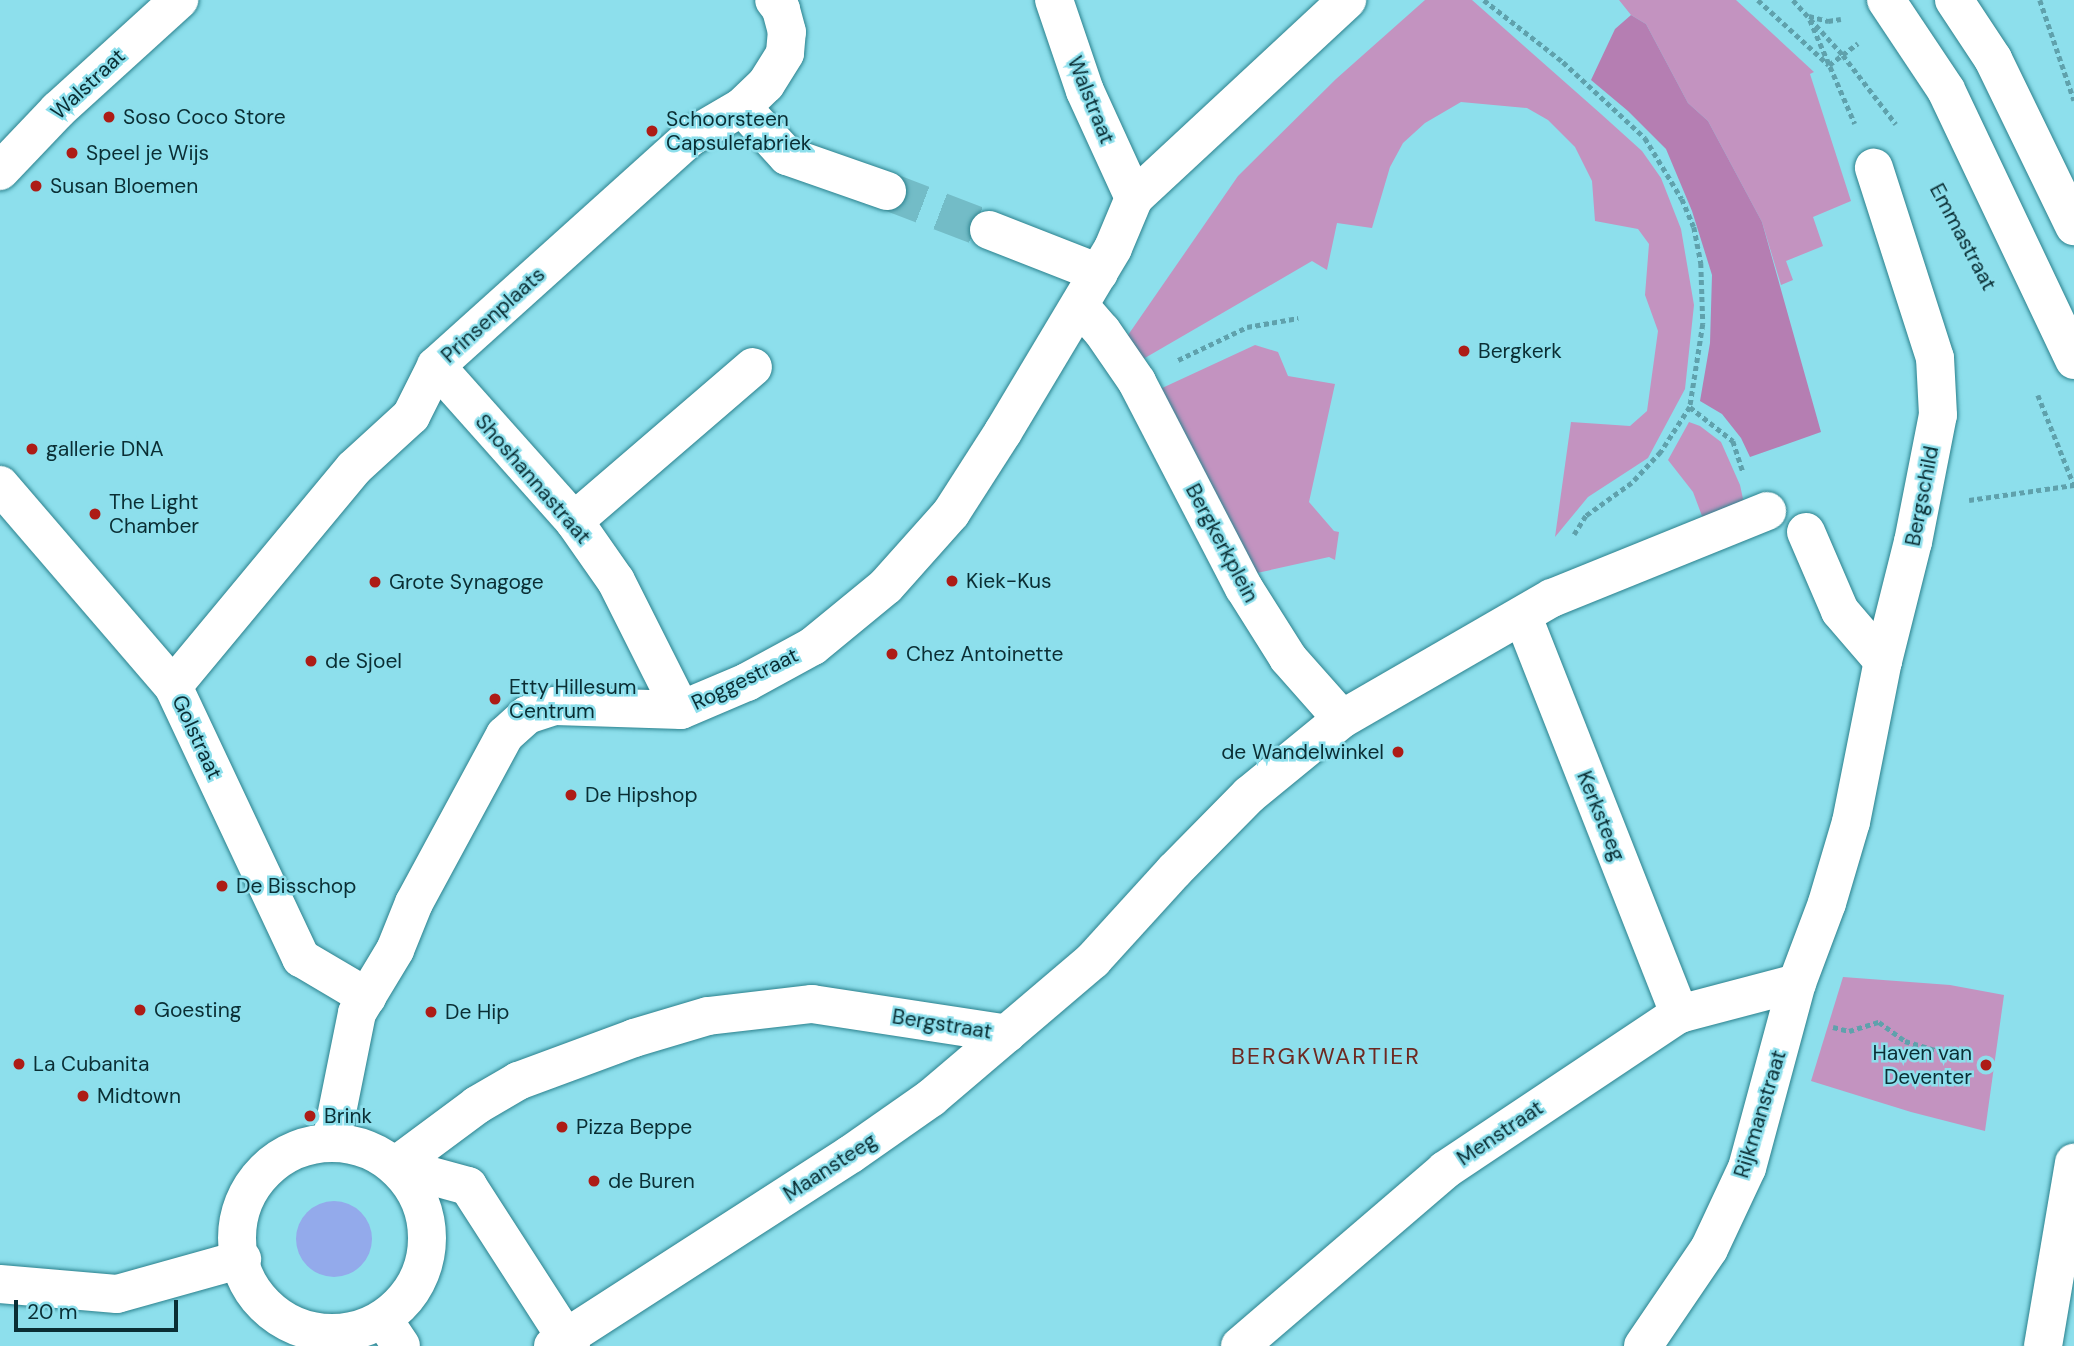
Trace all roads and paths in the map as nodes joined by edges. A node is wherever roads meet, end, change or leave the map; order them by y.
1 (180, 0) edge
2 (774, 0) edge
3 (1054, 0) edge
4 (1347, 0) edge
5 (1484, 0) edge
6 (1758, 0) edge
7 (1793, 0) edge
8 (1954, 0) edge
9 (2040, 0) edge
10 (1891, 7) edge
11 (1808, 16) junction
12 (1843, 55) junction
13 (1829, 65) junction
14 (2074, 100) edge
15 (742, 107) junction
16 (1901, 131) dead end
17 (1874, 168) joint
18 (0, 171) edge
19 (887, 191) tunnel mouth
20 (1134, 198) junction
21 (2074, 226) edge
22 (989, 230) tunnel mouth
23 (1099, 273) junction
24 (1080, 306) junction
25 (1298, 318) dead end
26 (2074, 360) edge
27 (1170, 363) dead end
28 (436, 366) junction
29 (753, 367) dead end
30 (2038, 392) dead end
31 (1690, 407) junction
32 (0, 485) edge
33 (2074, 485) edge
34 (1920, 507) junction
35 (1763, 513) joint
36 (574, 521) junction
37 (1806, 532) dead end
38 (1537, 607) junction
39 (1883, 661) junction
40 (173, 686) junction
41 (681, 710) junction
42 (1342, 719) junction
43 (367, 997) junction
44 (1792, 1000) junction
45 (1679, 1014) junction
46 (1007, 1034) junction
47 (1948, 1054) dead end
48 (331, 1142) junction
49 (2074, 1163) edge
50 (395, 1166) junction
51 (242, 1259) junction
52 (0, 1284) edge
53 (392, 1332) edge
54 (563, 1343) edge
55 (1240, 1346) edge
56 (1643, 1346) edge
57 (2043, 1346) edge

1 - 18 street, Walstraat
2 - 15 street, Prinsenplaats
3 - 20 street, Walstraat
4 - 20 street
5 - 31 path
6 - 13 path
7 - 11 path
8 - 21 street
9 - 14 path
10 - 12 path
10 - 26 street
11 - 12 path
11 - 13 path
12 - 13 path
12 - 16 path
13 - 17 path
15 - 19 street
15 - 28 street, Prinsenplaats
17 - 34 street, Bergschild
20 - 23 street
22 - 23 street
23 - 24 street
24 - 41 street, Roggestraat
24 - 42 street, Bergkerkplein
25 - 27 path
28 - 36 street, Shoshannastraat
28 - 40 street, Prinsenplaats
29 - 36 street
30 - 33 path
31 - 35 path
31 - 38 path
32 - 40 street, Golstraat
33 - 34 path
34 - 39 street, Bergschild
35 - 38 street
36 - 41 street, Shoshannastraat
37 - 39 street
38 - 42 street
38 - 45 street, Kerksteeg
39 - 44 street, Bergschild
40 - 43 street, Golstraat
41 - 43 street, Roggestraat
42 - 46 street, Bergstraat
43 - 48 street
44 - 45 street, Menstraat
44 - 47 path
44 - 56 street, Rijkmanstraat
45 - 55 street, Menstraat
46 - 50 street, Bergstraat
46 - 54 street, Maansteeg
48 - 50 street
48 - 51 street
49 - 57 street
50 - 53 street
50 - 54 street
51 - 52 street
51 - 53 street

